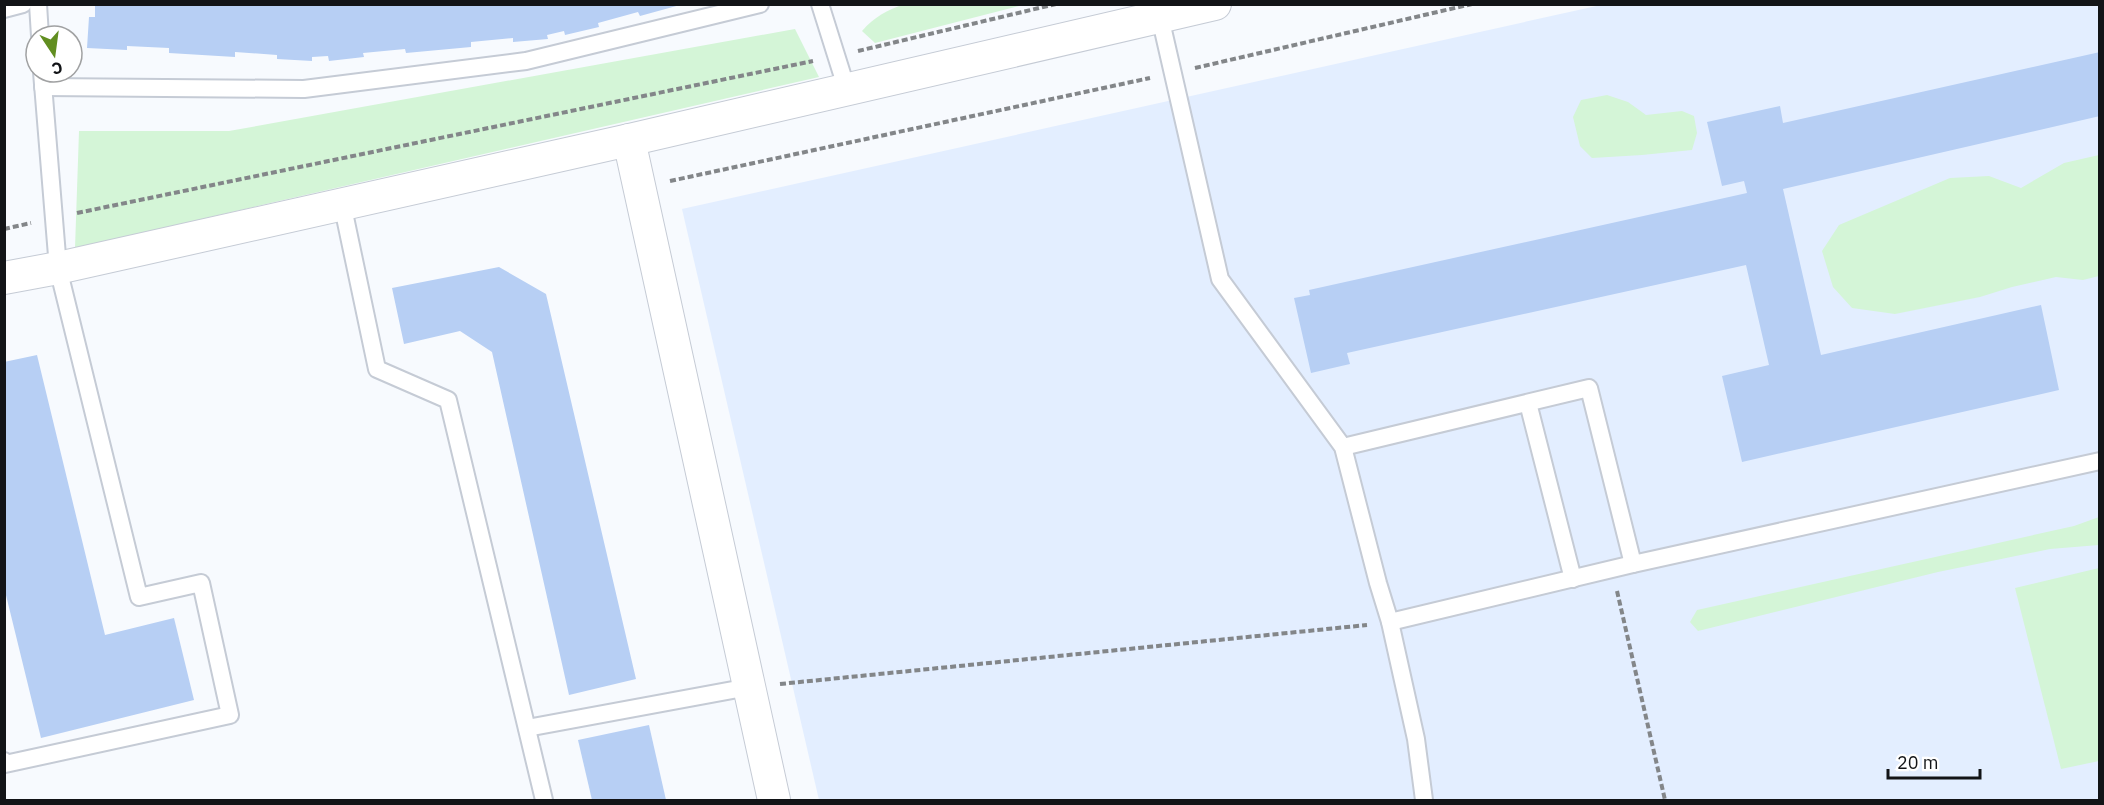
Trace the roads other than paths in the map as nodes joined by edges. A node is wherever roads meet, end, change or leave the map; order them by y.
1 (23, 4) edge
2 (38, 4) edge
3 (760, 4) edge
4 (820, 4) edge
5 (1215, 4) edge
6 (4, 9) edge
7 (1160, 17) junction
8 (39, 24) edge
9 (84, 81) edge
10 (42, 84) edge
11 (847, 90) junction
12 (630, 140) junction
13 (342, 203) junction
14 (58, 268) junction
15 (4, 278) edge
16 (1528, 403) junction
17 (1343, 447) junction
18 (2100, 460) edge
19 (1633, 564) junction
20 (1573, 579) junction
21 (1390, 622) junction
22 (749, 687) junction
23 (527, 728) junction
24 (5, 763) edge
25 (544, 801) edge
26 (774, 801) edge
27 (1425, 801) edge

1 - 6 lane
2 - 8 lane
3 - 9 lane
4 - 11 lane
5 - 7 street
7 - 11 street
7 - 17 lane
10 - 14 lane
11 - 12 street
12 - 13 street
12 - 22 street
13 - 14 street
13 - 23 lane
14 - 15 street
14 - 24 lane
16 - 17 lane
16 - 19 lane
16 - 20 lane
17 - 21 lane
18 - 19 lane
19 - 20 lane
20 - 21 lane
21 - 27 lane
22 - 23 lane
22 - 26 street
23 - 25 lane

